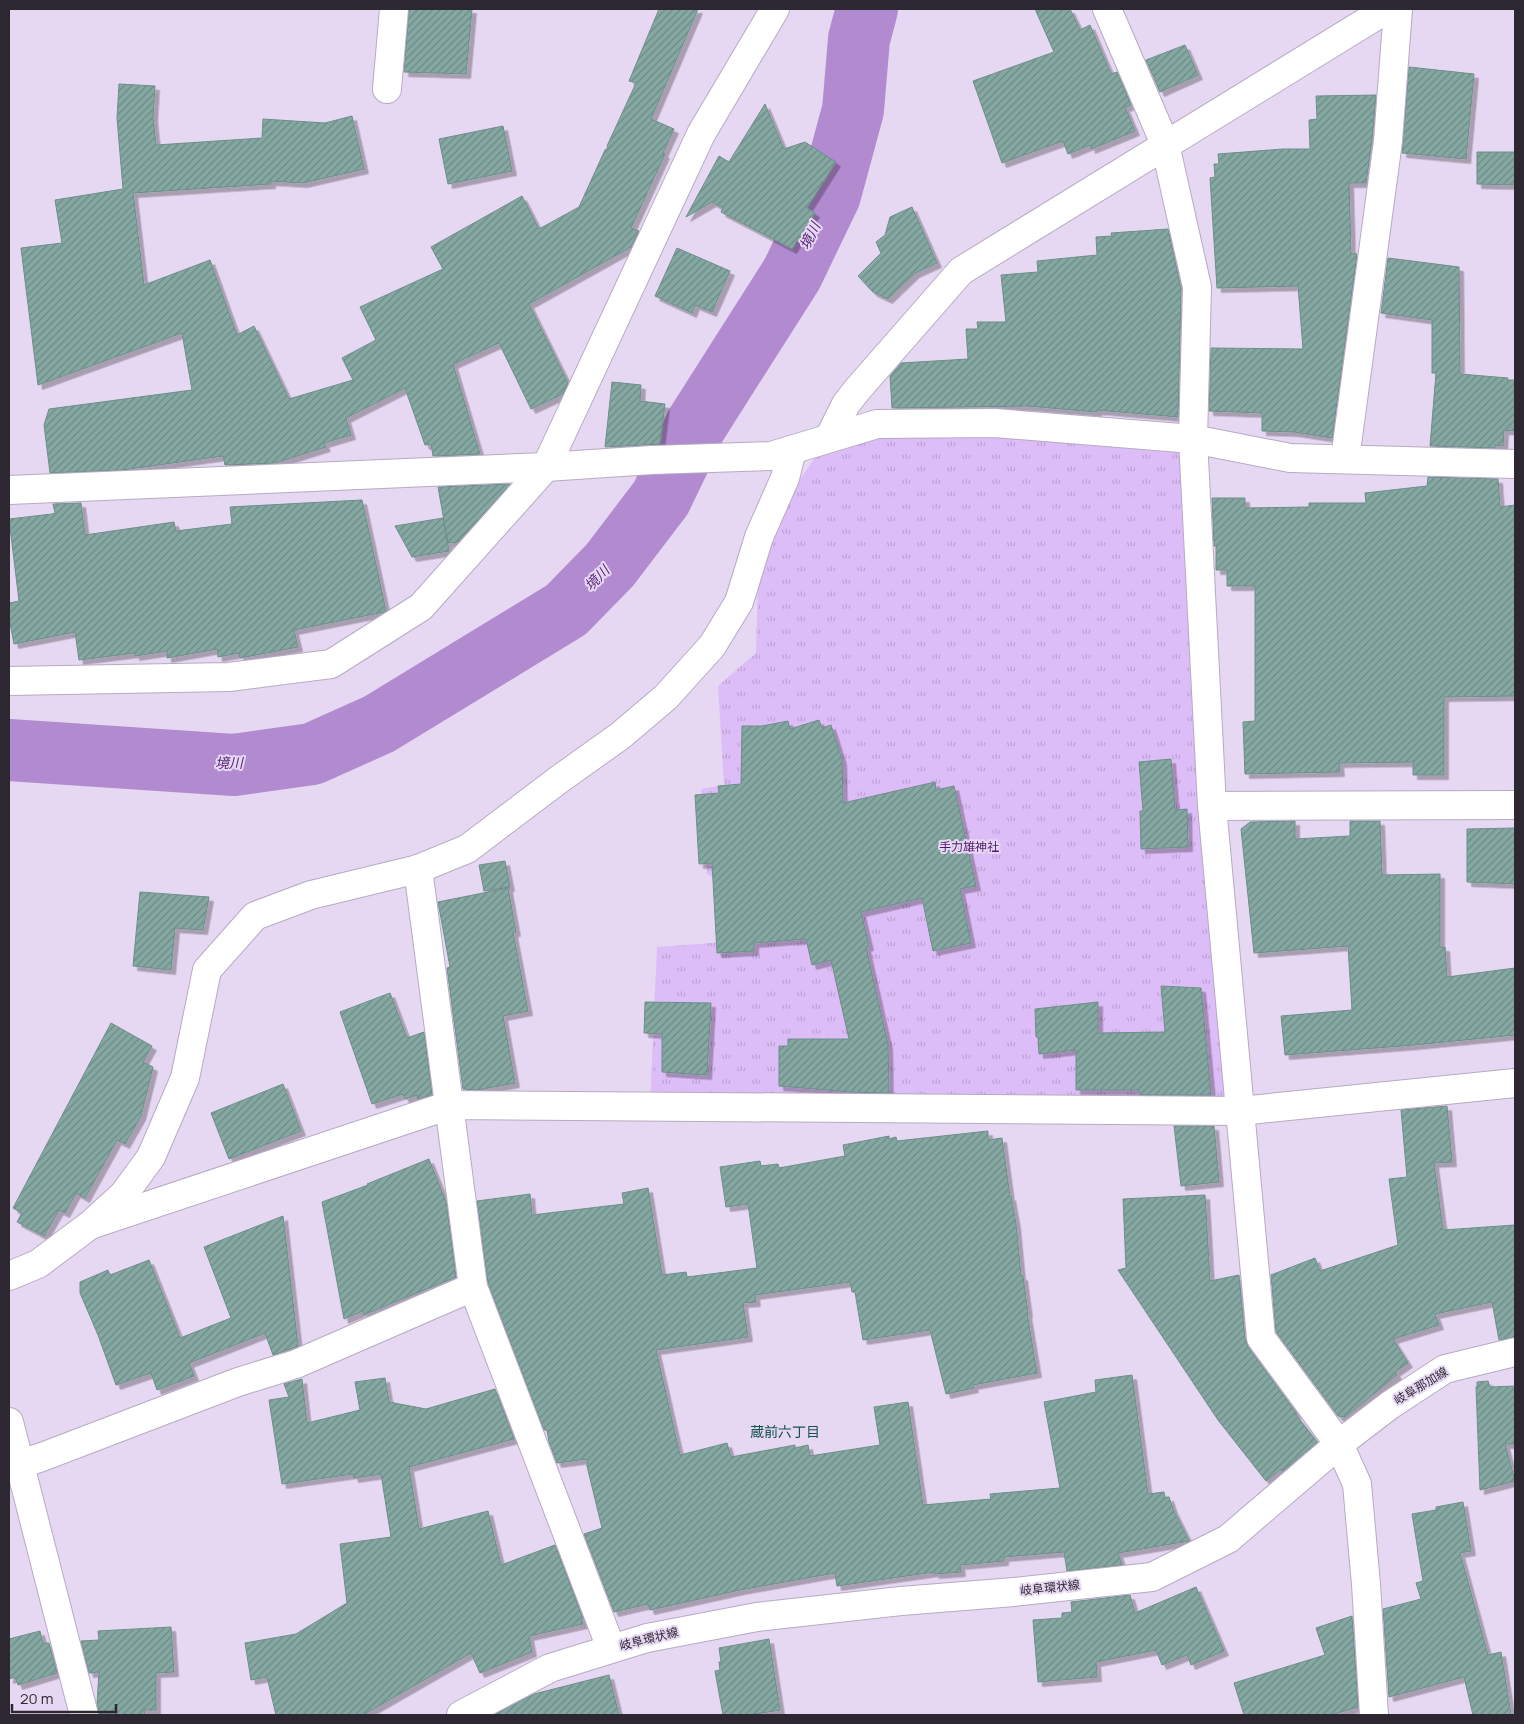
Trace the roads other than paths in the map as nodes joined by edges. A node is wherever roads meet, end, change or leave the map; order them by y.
1 (394, 9) edge
2 (775, 9) edge
3 (1107, 9) edge
4 (1387, 9) edge
5 (1398, 9) edge
6 (388, 89) dead end
7 (1165, 144) junction
8 (829, 438) junction
9 (1194, 438) junction
10 (782, 453) junction
11 (1345, 459) junction
12 (1515, 464) edge
13 (546, 467) junction
14 (9, 490) edge
15 (9, 681) edge
16 (1515, 805) edge
17 (1212, 806) junction
18 (418, 869) junction
19 (1515, 1083) edge
20 (450, 1105) junction
21 (1240, 1111) junction
22 (90, 1225) junction
23 (9, 1276) edge
24 (473, 1287) junction
25 (1515, 1352) edge
26 (9, 1422) edge
27 (1339, 1444) junction
28 (14, 1466) edge
29 (611, 1648) junction
30 (84, 1715) edge
31 (461, 1715) edge
32 (1374, 1715) edge

1 - 6 street
2 - 13 street
3 - 7 street
4 - 7 street
5 - 11 street
7 - 8 street
7 - 9 street
8 - 9 street
8 - 10 street
9 - 11 street
9 - 17 street
10 - 13 street
10 - 18 street
11 - 12 street
13 - 14 street
13 - 15 street
16 - 17 street
17 - 21 street
18 - 20 street
18 - 22 street
19 - 21 street
20 - 21 street
20 - 22 street
20 - 24 street
21 - 27 street
22 - 23 street
24 - 28 street
24 - 29 street
25 - 27 street, 岐阜那加線
26 - 28 street
27 - 29 street, 岐阜環状線
27 - 32 street
28 - 30 street
29 - 31 street, 岐阜環状線

